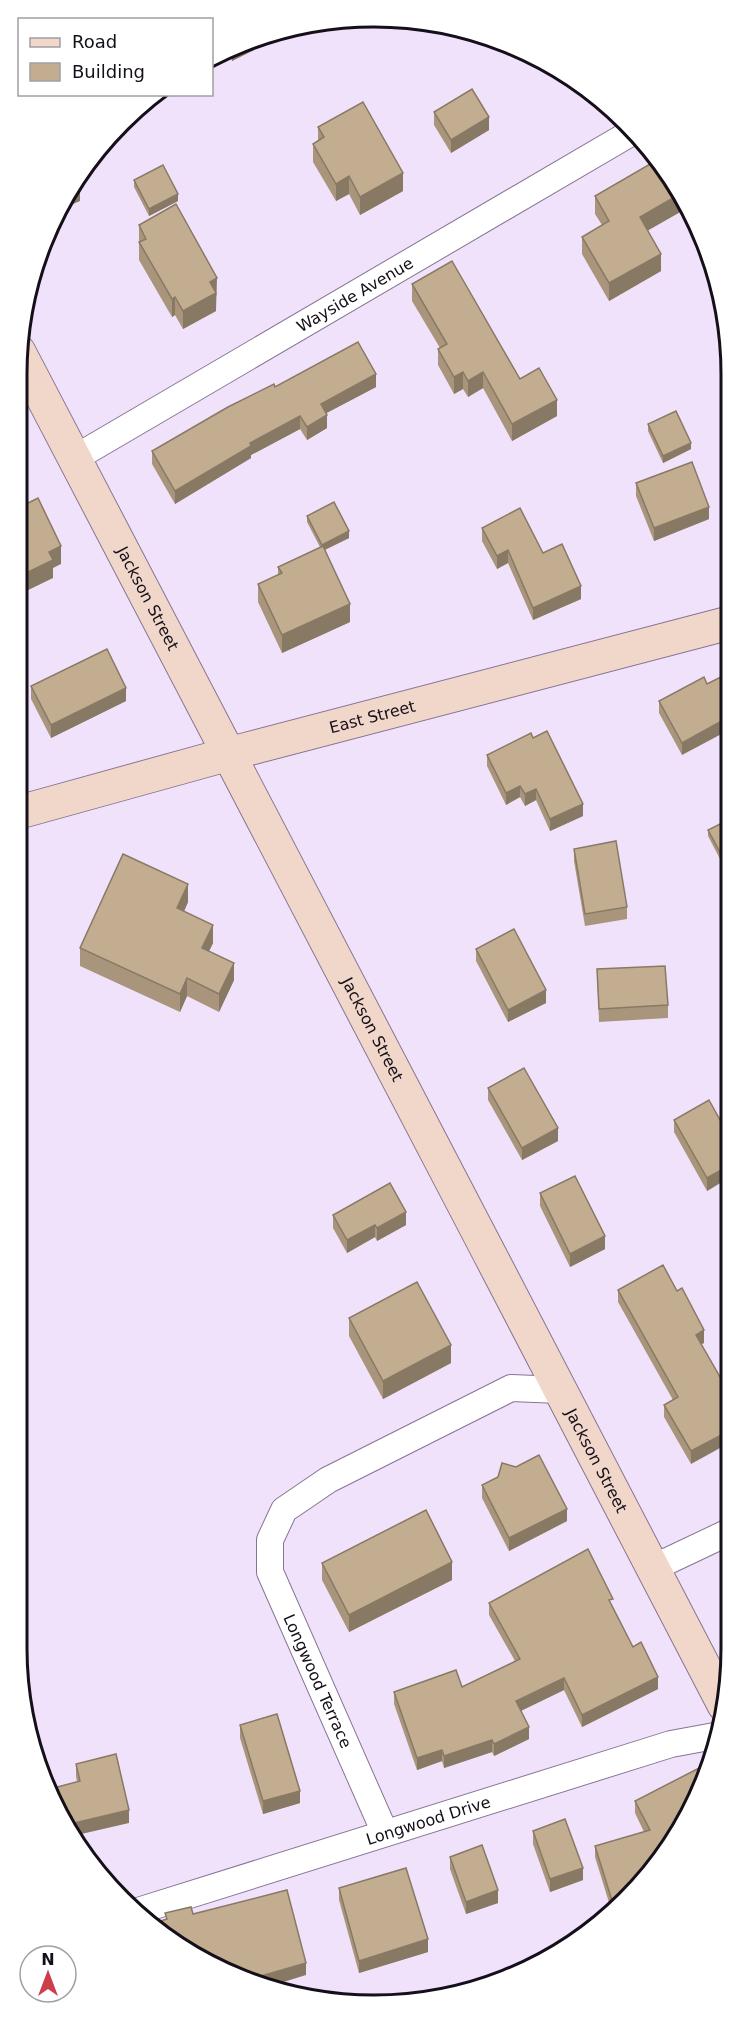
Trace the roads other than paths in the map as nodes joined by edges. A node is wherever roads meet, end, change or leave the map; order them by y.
1 (626, 136) edge
2 (27, 366) edge
3 (75, 458) junction
4 (721, 625) edge
5 (231, 754) junction
6 (27, 810) edge
7 (560, 1390) junction
8 (721, 1536) edge
9 (653, 1568) junction
10 (718, 1693) edge
11 (709, 1737) edge
12 (385, 1833) junction
13 (145, 1909) edge

1 - 3 street, Wayside Avenue
2 - 3 main road, Jackson Street
3 - 5 main road, Jackson Street
4 - 5 main road, East Street
5 - 6 main road, East Street
5 - 7 main road, Jackson Street
7 - 9 main road, Jackson Street
7 - 12 street, Longwood Terrace
8 - 9 street
9 - 10 main road, Jackson Street
11 - 12 street, Longwood Drive
12 - 13 street, Longwood Drive

